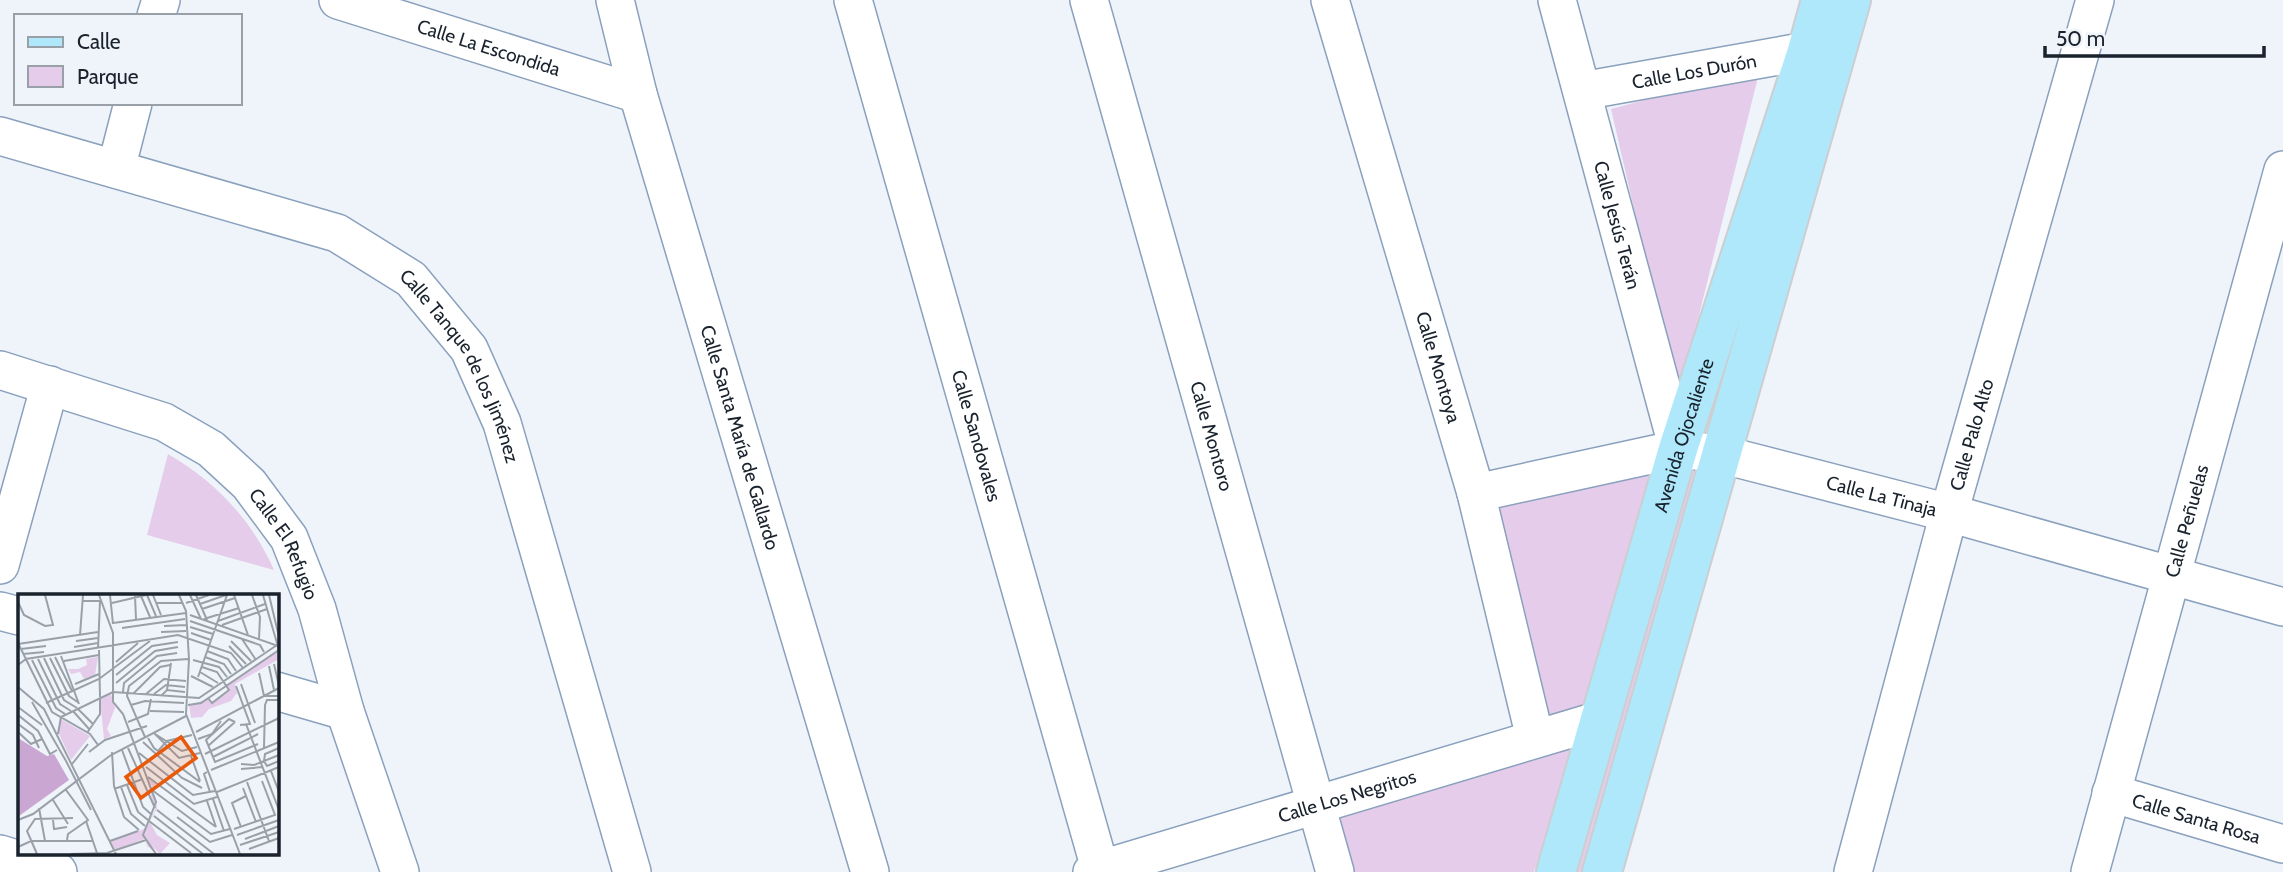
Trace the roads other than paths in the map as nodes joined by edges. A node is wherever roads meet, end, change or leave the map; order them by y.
1 (338, 0) edge
2 (615, 0) edge
3 (853, 0) edge
4 (1089, 0) edge
5 (1330, 0) edge
6 (1557, 0) edge
7 (2095, 0) edge
8 (1826, 2) edge
9 (1807, 51) junction
10 (1582, 91) junction
11 (638, 94) junction
12 (133, 105) edge
13 (0, 136) edge
14 (116, 169) junction
15 (2283, 170) edge
16 (0, 370) edge
17 (50, 385) junction
18 (1678, 449) junction
19 (1720, 454) junction
20 (1476, 493) junction
21 (1949, 513) junction
22 (0, 565) edge
23 (2172, 575) junction
24 (2283, 607) edge
25 (0, 611) edge
26 (18, 616) edge
27 (278, 692) edge
28 (345, 710) junction
29 (1600, 720) junction
30 (1535, 738) junction
31 (2111, 793) junction
32 (1316, 804) junction
33 (2283, 844) edge
34 (0, 854) edge
35 (1098, 871) edge
36 (58, 872) edge
37 (400, 872) edge
38 (632, 872) edge
39 (870, 872) edge
40 (1335, 872) edge
41 (1556, 872) edge
42 (1602, 872) edge
43 (1853, 872) edge
44 (2090, 872) edge

1 - 11 street, Calle La Escondida
2 - 11 street, Calle Santa María de Gallardo
3 - 35 street, Calle Sandovales
4 - 32 street, Calle Montoro
5 - 20 street, Calle Montoya
6 - 10 street, Calle Jesús Terán
7 - 21 street, Calle Palo Alto
8 - 9 main road, Avenida Ojocaliente
8 - 19 main road, Avenida Ojocaliente
9 - 10 street, Calle Los Durón
9 - 18 main road, Avenida Ojocaliente
10 - 18 street, Calle Jesús Terán
11 - 39 street, Calle Santa María de Gallardo
12 - 14 street
13 - 14 street, Calle Tanque de los Jiménez
14 - 38 street, Calle Tanque de los Jiménez
15 - 23 street, Calle Peñuelas
16 - 17 street, Calle El Refugio
17 - 22 street
17 - 28 street, Calle El Refugio
18 - 19 street, Calle La Tinaja
18 - 20 street, Calle La Tinaja
18 - 29 main road, Avenida Ojocaliente
19 - 21 street, Calle La Tinaja
19 - 42 main road, Avenida Ojocaliente
20 - 30 street, Calle Montoya
21 - 23 street, Calle La Tinaja
21 - 43 street, Calle Palo Alto
23 - 24 street, Calle La Tinaja
23 - 31 street, Calle Peñuelas
25 - 26 street
27 - 28 street
28 - 37 street, Calle El Refugio
29 - 30 street, Calle Los Negritos
29 - 41 main road, Avenida Ojocaliente
30 - 32 street, Calle Los Negritos
31 - 33 street, Calle Santa Rosa
31 - 44 street, Calle Peñuelas
32 - 35 street, Calle Los Negritos
32 - 40 street, Calle Montoro
34 - 36 street

